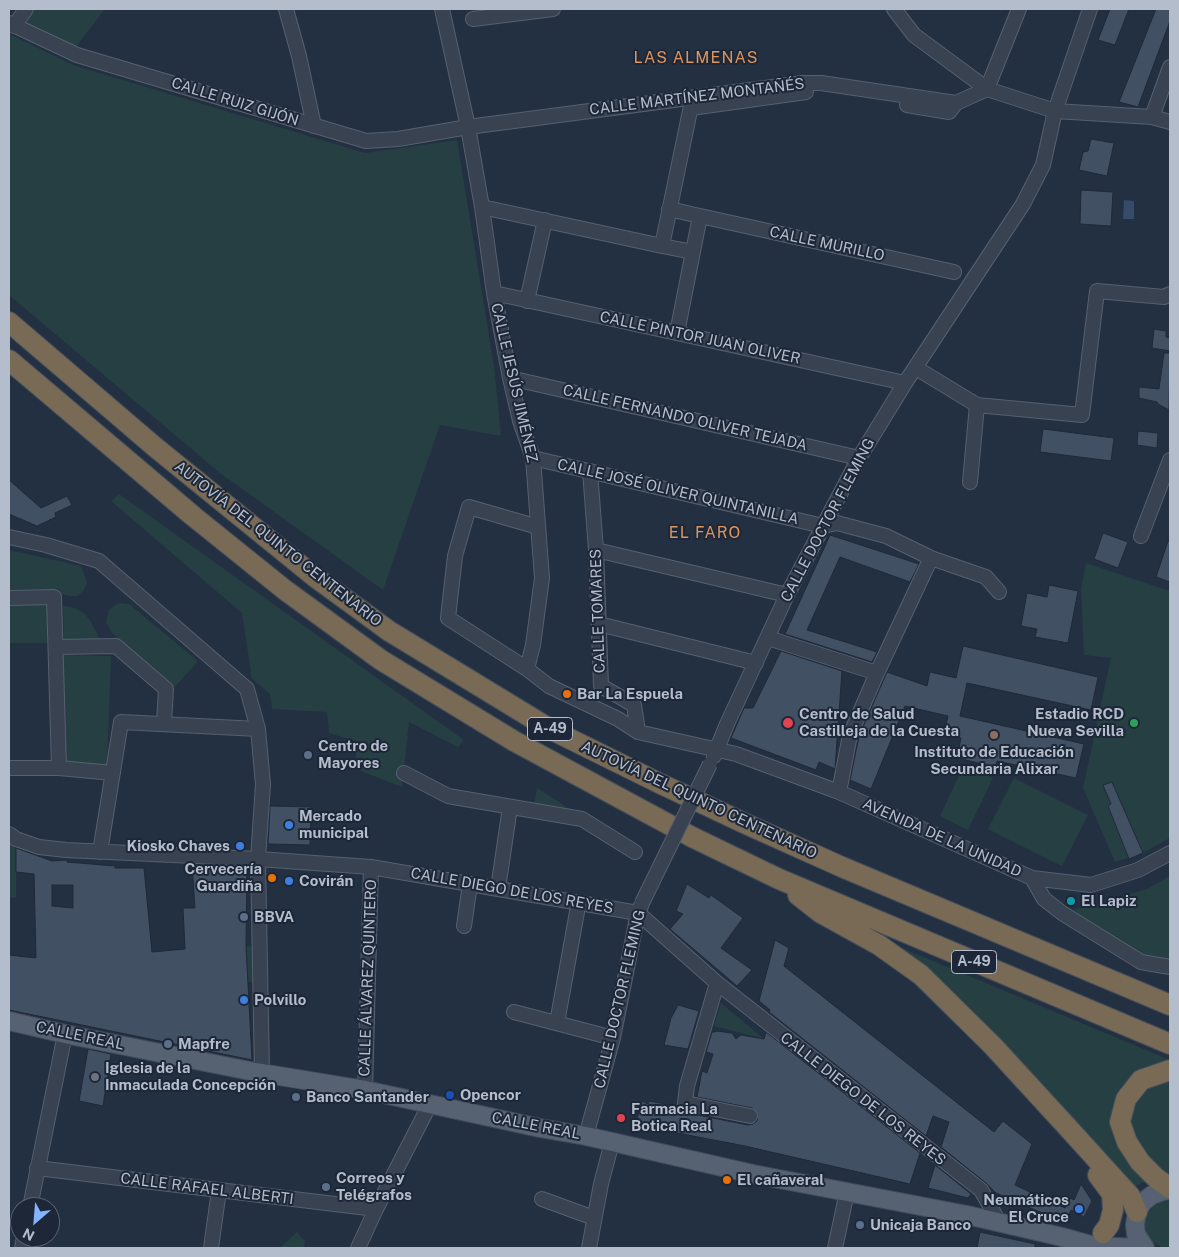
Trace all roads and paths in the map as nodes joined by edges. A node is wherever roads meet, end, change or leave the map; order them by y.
1 (26, 9) edge
2 (286, 9) edge
3 (442, 9) edge
4 (553, 9) edge
5 (894, 9) edge
6 (1019, 9) edge
7 (1090, 9) edge
8 (473, 19) dead end
9 (11, 24) edge
10 (1170, 68) edge
11 (986, 89) junction
12 (692, 103) junction
13 (1055, 111) junction
14 (1152, 117) junction
15 (1170, 122) edge
16 (314, 126) junction
17 (468, 127) junction
18 (482, 207) junction
19 (669, 209) junction
20 (700, 216) junction
21 (545, 220) junction
22 (662, 246) junction
23 (693, 252) junction
24 (954, 272) dead end
25 (494, 293) junction
26 (1168, 299) edge
27 (527, 300) junction
28 (9, 322) edge
29 (677, 333) junction
30 (9, 360) edge
31 (916, 368) junction
32 (510, 378) junction
33 (905, 383) junction
34 (977, 405) junction
35 (533, 458) junction
36 (859, 458) junction
37 (1170, 460) edge
38 (590, 471) junction
39 (970, 482) dead end
40 (823, 526) junction
41 (538, 527) junction
42 (1140, 536) dead end
43 (9, 537) edge
44 (596, 550) junction
45 (931, 558) junction
46 (999, 592) dead end
47 (788, 595) junction
48 (9, 598) edge
49 (599, 624) junction
50 (768, 638) junction
51 (56, 647) junction
52 (756, 662) junction
53 (527, 669) junction
54 (877, 673) junction
55 (164, 723) junction
56 (258, 729) junction
57 (638, 732) junction
58 (716, 749) junction
59 (9, 768) edge
60 (59, 768) junction
61 (113, 773) junction
62 (404, 773) dead end
63 (838, 792) junction
64 (510, 807) junction
65 (9, 834) edge
66 (100, 852) junction
67 (635, 852) dead end
68 (1170, 853) edge
69 (258, 859) junction
70 (371, 867) junction
71 (1032, 878) junction
72 (779, 879) junction
73 (470, 884) junction
74 (498, 889) junction
75 (640, 908) junction
76 (577, 912) dead end
77 (464, 926) dead end
78 (1170, 967) edge
79 (717, 983) junction
80 (1170, 1005) edge
81 (514, 1012) dead end
82 (9, 1021) edge
83 (557, 1023) junction
84 (64, 1034) junction
85 (613, 1038) junction
86 (1170, 1044) edge
87 (1170, 1070) edge
88 (262, 1073) junction
89 (365, 1090) junction
90 (430, 1104) junction
91 (750, 1116) dead end
92 (1071, 1131) junction
93 (586, 1136) junction
94 (612, 1142) junction
95 (37, 1168) junction
96 (1170, 1189) edge
97 (219, 1190) junction
98 (981, 1190) junction
99 (847, 1192) junction
100 (32, 1197) edge
101 (542, 1199) dead end
102 (376, 1209) junction
103 (967, 1215) junction
104 (594, 1218) junction
105 (1136, 1219) junction
106 (1000, 1222) junction
107 (1103, 1233) junction
108 (1058, 1236) junction
109 (593, 1247) edge
110 (210, 1248) edge
111 (358, 1248) edge
112 (835, 1248) edge
113 (1082, 1248) edge
114 (1138, 1248) edge
115 (1144, 1248) edge

1 - 9 street
2 - 16 street
3 - 17 street, CALLE JESÚS JIMÉNEZ
4 - 8 street
5 - 11 street
6 - 11 street
7 - 13 street, CALLE DOCTOR FLEMING
9 - 16 street, CALLE RUIZ GIJÓN
10 - 14 street
11 - 12 street, CALLE MARTÍNEZ MONTAÑÉS
11 - 13 street
12 - 17 street, CALLE MARTÍNEZ MONTAÑÉS
12 - 19 street
13 - 14 street
13 - 31 street, CALLE DOCTOR FLEMING
14 - 15 street
16 - 17 street, CALLE RUIZ GIJÓN
17 - 18 street, CALLE JESÚS JIMÉNEZ
18 - 21 street
18 - 25 street, CALLE JESÚS JIMÉNEZ
19 - 20 street, CALLE MURILLO
19 - 22 street
20 - 23 street
20 - 24 street, CALLE MURILLO
21 - 22 street
21 - 27 street
22 - 23 street
23 - 29 street
25 - 27 street, CALLE PINTOR JUAN OLIVER
25 - 32 street, CALLE JESÚS JIMÉNEZ
26 - 34 street
27 - 29 street, CALLE PINTOR JUAN OLIVER
28 - 80 highway, AUTOVÍA DEL QUINTO CENTENARIO / A-49
29 - 33 street, CALLE PINTOR JUAN OLIVER
30 - 72 highway, AUTOVÍA DEL QUINTO CENTENARIO / A-49
31 - 33 street, CALLE DOCTOR FLEMING
31 - 34 street
32 - 35 street, CALLE JESÚS JIMÉNEZ
32 - 36 street, CALLE FERNANDO OLIVER TEJADA
33 - 36 street, CALLE DOCTOR FLEMING
34 - 39 street
35 - 38 street, CALLE JOSÉ OLIVER QUINTANILLA
35 - 41 street, CALLE JESÚS JIMÉNEZ
36 - 40 street, CALLE DOCTOR FLEMING
37 - 42 street
38 - 40 street, CALLE JOSÉ OLIVER QUINTANILLA
38 - 44 street, CALLE TOMARES
40 - 45 street, CALLE JOSÉ OLIVER QUINTANILLA
40 - 47 street, CALLE DOCTOR FLEMING
41 - 53 street, CALLE JESÚS JIMÉNEZ
41 - 53 street
43 - 56 street
44 - 47 street
44 - 49 street, CALLE TOMARES
45 - 46 street, CALLE JOSÉ OLIVER QUINTANILLA
45 - 54 street
47 - 50 street, CALLE DOCTOR FLEMING
48 - 51 street
49 - 52 street
49 - 57 street, CALLE TOMARES
50 - 52 street, CALLE DOCTOR FLEMING
50 - 54 street
51 - 55 street
51 - 60 street
52 - 58 street, CALLE DOCTOR FLEMING
53 - 57 street
54 - 63 street
55 - 56 street
55 - 61 street
56 - 69 street
57 - 58 street, AVENIDA DE LA UNIDAD
58 - 63 street, AVENIDA DE LA UNIDAD
58 - 75 street, CALLE DOCTOR FLEMING, bridge
59 - 60 street
60 - 61 street
61 - 66 street
62 - 64 street
63 - 71 street, AVENIDA DE LA UNIDAD
64 - 67 street
64 - 74 street
65 - 66 street, CALLE DIEGO DE LOS REYES
66 - 69 street, CALLE DIEGO DE LOS REYES
68 - 71 street, AVENIDA DE LA UNIDAD
69 - 70 street, CALLE DIEGO DE LOS REYES
69 - 88 street
70 - 73 street, CALLE DIEGO DE LOS REYES
70 - 89 street, CALLE ÁLVAREZ QUINTERO
71 - 78 street
72 - 86 highway, AUTOVÍA DEL QUINTO CENTENARIO / A-49
72 - 92 highway
73 - 74 street, CALLE DIEGO DE LOS REYES
73 - 77 street
74 - 75 street, CALLE DIEGO DE LOS REYES
75 - 79 street, CALLE DIEGO DE LOS REYES
75 - 85 street, CALLE DOCTOR FLEMING
76 - 83 street
79 - 91 street
79 - 98 street, CALLE DIEGO DE LOS REYES
81 - 83 street
82 - 84 main road, CALLE REAL
83 - 85 street
84 - 88 main road, CALLE REAL
84 - 95 street
85 - 93 street, CALLE DOCTOR FLEMING
87 - 96 highway
88 - 89 main road, CALLE REAL
89 - 90 main road, CALLE REAL
90 - 93 main road, CALLE REAL
90 - 102 street
92 - 105 highway
92 - 107 highway
93 - 94 main road, CALLE REAL
94 - 99 main road, CALLE REAL
94 - 104 street
95 - 97 street, CALLE RAFAEL ALBERTI
95 - 100 street
96 - 105 main road
97 - 102 street, CALLE RAFAEL ALBERTI
97 - 110 street
98 - 103 street
98 - 106 street, CALLE DIEGO DE LOS REYES
99 - 103 main road, CALLE REAL
99 - 112 street
101 - 104 street
102 - 111 street
103 - 106 main road, CALLE REAL
104 - 109 street
105 - 107 main road, CALLE REAL
105 - 115 main road
106 - 108 main road, CALLE REAL
107 - 108 main road, CALLE REAL
108 - 113 street
108 - 114 main road, CALLE REAL

